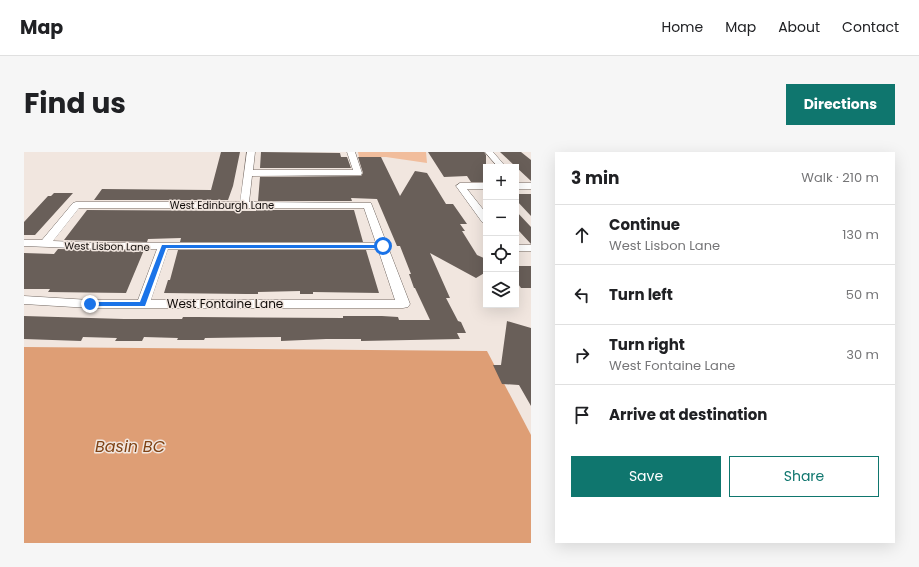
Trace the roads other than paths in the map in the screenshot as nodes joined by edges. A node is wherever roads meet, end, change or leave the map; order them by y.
1 (252, 152) edge
2 (351, 152) edge
3 (489, 152) edge
4 (499, 164) edge
5 (248, 174) junction
6 (519, 184) edge
7 (483, 186) edge
8 (531, 186) edge
9 (244, 205) junction
10 (483, 216) edge
11 (24, 243) edge
12 (45, 244) junction
13 (164, 246) junction
14 (383, 246) junction
15 (519, 248) edge
16 (531, 248) edge
17 (24, 300) edge
18 (143, 304) junction

1 - 5 street
2 - 5 street
3 - 4 street
5 - 9 street
6 - 8 street
7 - 10 street
9 - 12 street, West Edinburgh Lane
9 - 14 street, West Edinburgh Lane
11 - 12 street, West Lisbon Lane
12 - 13 street, West Lisbon Lane
13 - 14 street, West Lisbon Lane
13 - 18 street
14 - 18 street, West Fontaine Lane
15 - 16 street
17 - 18 street, West Fontaine Lane

